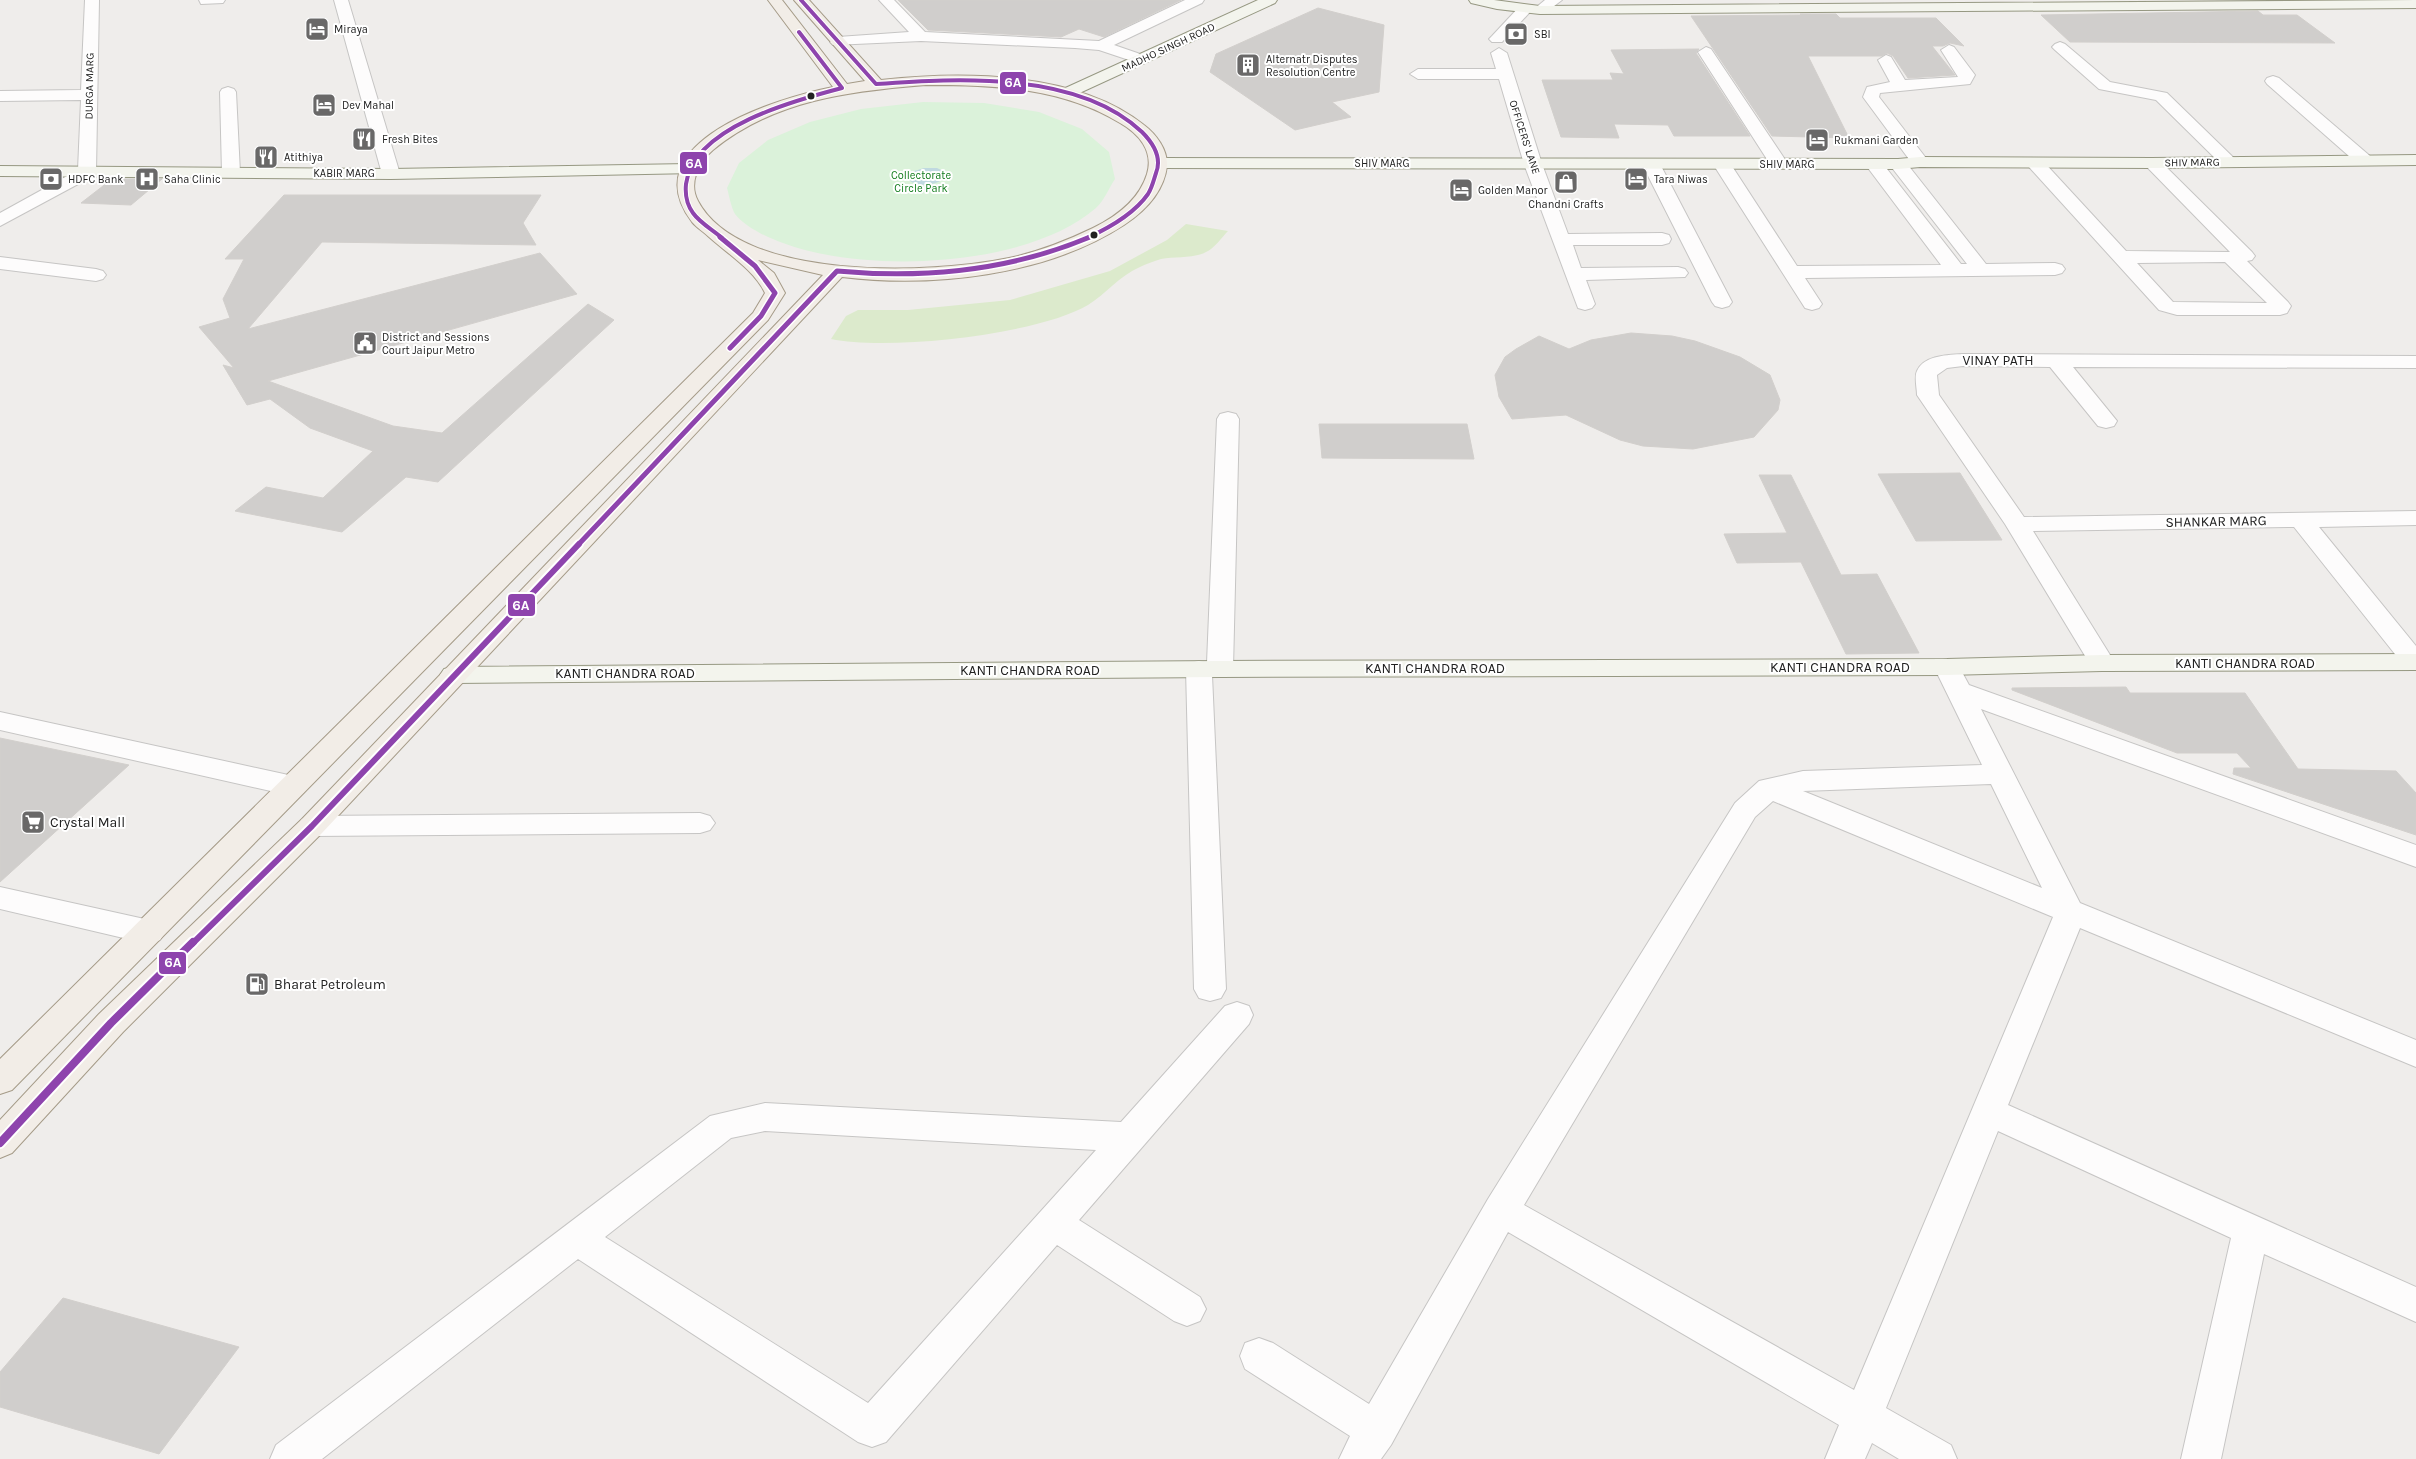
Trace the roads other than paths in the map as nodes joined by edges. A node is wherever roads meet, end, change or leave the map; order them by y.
1 (92, 0) edge
2 (341, 0) edge
3 (774, 0) edge
4 (802, 0) edge
5 (886, 0) edge
6 (1197, 0) edge
7 (1270, 0) edge
8 (1476, 0) edge
9 (1555, 0) edge
10 (2392, 2) edge
11 (2416, 4) edge
12 (1533, 10) junction
13 (2416, 18) edge
14 (921, 36) junction
15 (838, 42) junction
16 (1101, 46) junction
17 (2060, 47) dead end
18 (1949, 50) dead end
19 (1706, 52) dead end
20 (1142, 59) junction
21 (1886, 60) dead end
22 (1418, 74) dead end
23 (1505, 74) junction
24 (2273, 82) dead end
25 (876, 84) junction
26 (1900, 85) junction
27 (842, 88) junction
28 (228, 92) dead end
29 (1066, 93) junction
30 (0, 96) edge
31 (89, 96) junction
32 (2364, 160) junction
33 (2416, 160) edge
34 (1920, 162) junction
35 (2228, 162) junction
36 (1159, 163) junction
37 (2035, 163) junction
38 (2152, 163) junction
39 (1533, 164) junction
40 (1651, 164) junction
41 (1722, 164) junction
42 (1780, 164) junction
43 (1874, 164) junction
44 (1898, 164) junction
45 (689, 170) junction
46 (0, 171) edge
47 (87, 172) junction
48 (231, 173) junction
49 (391, 174) junction
50 (0, 220) edge
51 (720, 238) junction
52 (1662, 239) dead end
53 (1561, 240) junction
54 (2245, 256) dead end
55 (2121, 257) junction
56 (0, 263) edge
57 (2055, 269) dead end
58 (1955, 270) junction
59 (1981, 270) junction
60 (836, 271) junction
61 (1791, 272) junction
62 (1678, 273) dead end
63 (1574, 274) junction
64 (96, 275) dead end
65 (1722, 302) dead end
66 (1585, 304) dead end
67 (1812, 304) dead end
68 (2056, 360) junction
69 (2416, 362) edge
70 (1228, 419) dead end
71 (2106, 421) dead end
72 (2416, 518) edge
73 (2301, 520) junction
74 (2017, 524) junction
75 (2416, 662) edge
76 (2102, 663) junction
77 (1209, 669) junction
78 (453, 675) junction
79 (1953, 679) junction
80 (0, 721) edge
81 (2001, 774) junction
82 (293, 786) junction
83 (1769, 788) junction
84 (700, 823) dead end
85 (312, 826) junction
86 (2416, 856) edge
87 (0, 898) edge
88 (2070, 914) junction
89 (149, 932) junction
90 (1210, 989) dead end
91 (1237, 1014) dead end
92 (2416, 1054) edge
93 (0, 1080) edge
94 (1988, 1112) junction
95 (1128, 1137) junction
96 (0, 1143) edge
97 (1501, 1210) junction
98 (1053, 1223) junction
99 (2251, 1230) junction
100 (576, 1238) junction
101 (2416, 1305) edge
102 (1187, 1309) dead end
103 (1259, 1356) dead end
104 (1862, 1418) junction
105 (1368, 1445) edge
106 (290, 1459) edge
107 (1845, 1459) edge
108 (1938, 1459) edge
109 (2201, 1459) edge

1 - 31 street, DURGA MARG
2 - 49 street
3 - 27 main road
4 - 15 main road
5 - 14 street
6 - 16 street
7 - 20 street, MADHO SINGH ROAD
8 - 12 street
9 - 12 street
10 - 11 street
10 - 12 street
10 - 13 street
12 - 23 street, OFFICERS' LANE
14 - 15 street
14 - 16 street
15 - 25 main road
16 - 20 street
17 - 35 street
18 - 26 street
19 - 42 street
20 - 29 street, MADHO SINGH ROAD
21 - 26 street
22 - 23 street
23 - 39 street, OFFICERS' LANE
24 - 32 street
25 - 27 main road
25 - 29 main road
26 - 34 street
27 - 45 main road
28 - 48 street
29 - 36 main road
30 - 31 street
31 - 47 street, DURGA MARG
32 - 33 street, SHIV MARG
32 - 35 street, SHIV MARG
34 - 37 street, SHIV MARG
34 - 44 street, SHIV MARG
35 - 38 street, SHIV MARG
36 - 39 street, SHIV MARG
36 - 60 main road
37 - 38 street, SHIV MARG
37 - 55 street
38 - 54 street
39 - 40 street, SHIV MARG
39 - 53 street, OFFICERS' LANE
40 - 41 street, SHIV MARG
40 - 65 street
41 - 42 street, SHIV MARG
41 - 61 street
42 - 43 street, SHIV MARG
43 - 44 street, SHIV MARG
43 - 58 street
44 - 59 street
45 - 49 street, KABIR MARG
45 - 51 main road
46 - 47 street, KABIR MARG
47 - 48 street, KABIR MARG
47 - 50 street
48 - 49 street, KABIR MARG
51 - 60 main road
51 - 82 main road
52 - 53 street
53 - 63 street, OFFICERS' LANE
55 - 55 street
56 - 64 street
57 - 59 street
58 - 59 street
58 - 61 street
60 - 78 main road
61 - 67 street
62 - 63 street
63 - 66 street, OFFICERS' LANE
68 - 69 street, VINAY PATH
68 - 71 street
68 - 74 street, VINAY PATH
70 - 77 street
72 - 73 street, SHANKAR MARG
73 - 74 street, SHANKAR MARG
73 - 75 street
74 - 76 street, VINAY PATH
75 - 76 street, KANTI CHANDRA ROAD
76 - 79 street, KANTI CHANDRA ROAD
77 - 78 street, KANTI CHANDRA ROAD
77 - 79 street, KANTI CHANDRA ROAD
77 - 90 street
78 - 85 main road
79 - 81 street
79 - 86 street
80 - 82 street
81 - 83 street
81 - 88 street
82 - 89 main road
83 - 88 street
83 - 97 street
84 - 85 street
85 - 96 main road
87 - 89 street
88 - 92 street
88 - 94 street
89 - 93 main road
91 - 95 street
94 - 99 street
94 - 104 street
95 - 98 street
95 - 100 street
97 - 104 street
97 - 105 street
98 - 100 street
98 - 102 street
99 - 101 street
99 - 109 street
100 - 106 street
103 - 105 street
104 - 107 street
104 - 108 street

